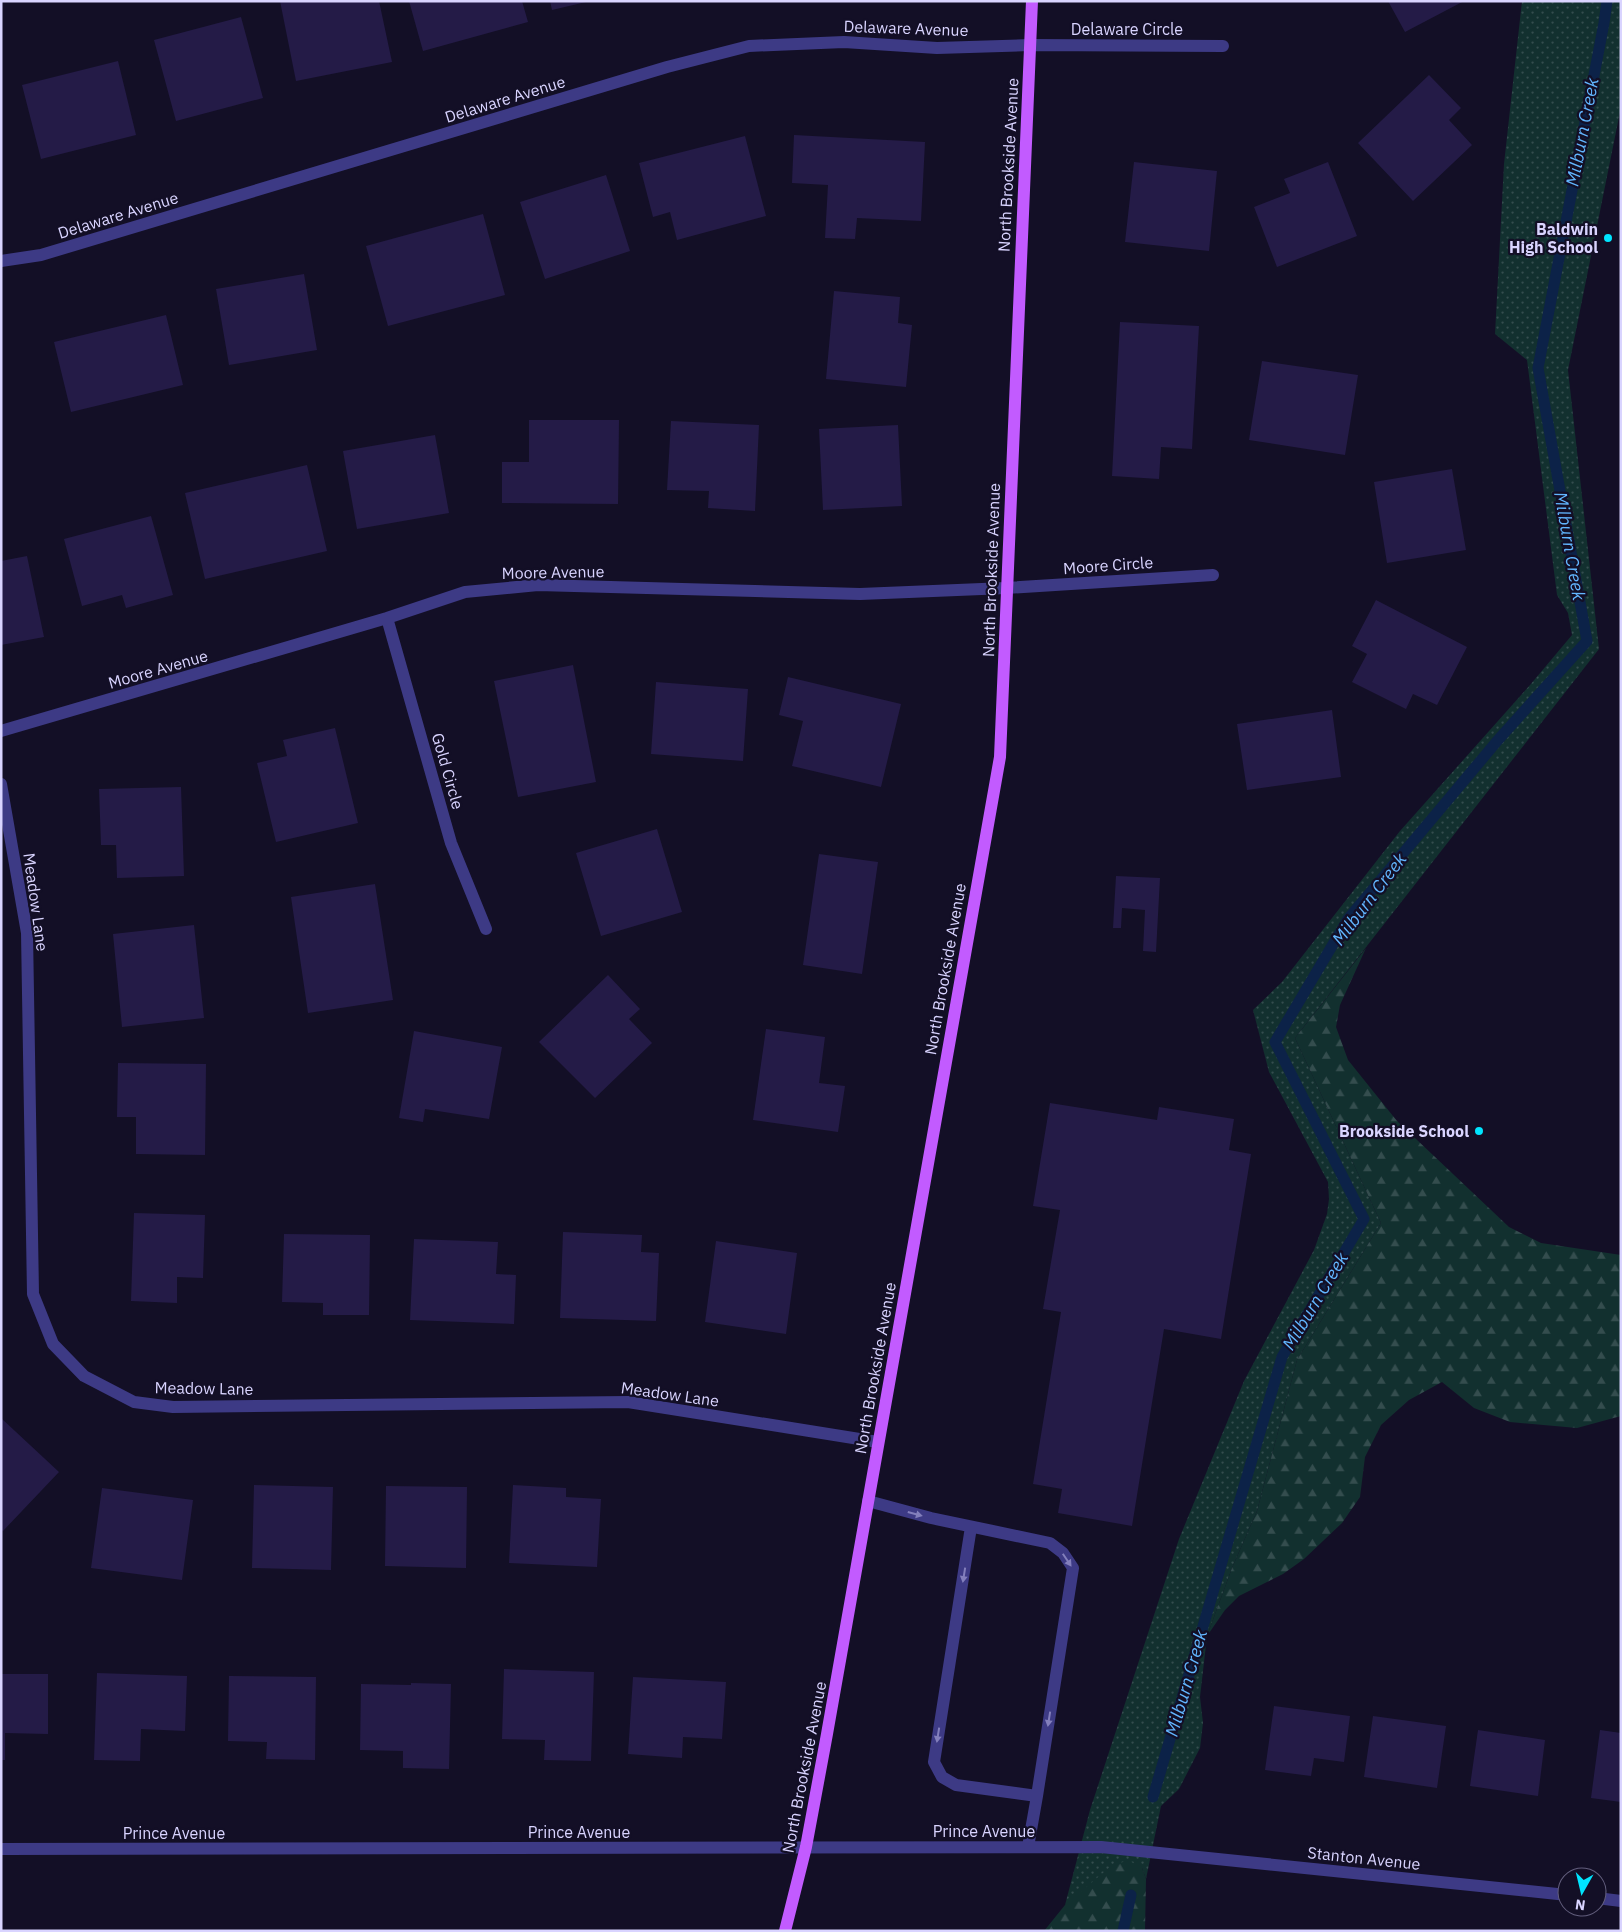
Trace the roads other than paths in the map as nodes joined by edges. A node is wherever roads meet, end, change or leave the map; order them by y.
1 (1032, 1) edge
2 (1030, 45) junction
3 (1223, 46) dead end
4 (1, 261) edge
5 (1213, 575) dead end
6 (1006, 588) junction
7 (387, 618) junction
8 (1, 732) edge
9 (1, 784) edge
10 (486, 929) dead end
11 (878, 1442) junction
12 (868, 1501) junction
13 (971, 1526) junction
14 (1037, 1796) junction
15 (806, 1847) junction
16 (1028, 1848) junction
17 (1, 1849) edge
18 (1157, 1853) joint
19 (1557, 1894) edge
20 (1607, 1899) edge
21 (1621, 1901) edge
22 (786, 1931) edge

1 - 2 main road, North Brookside Avenue
2 - 3 street, Delaware Circle
2 - 4 street, Delaware Avenue
2 - 6 main road, North Brookside Avenue
5 - 6 street, Moore Circle
6 - 7 street, Moore Avenue
6 - 11 main road, North Brookside Avenue
7 - 8 street, Moore Avenue
7 - 10 street, Gold Circle
9 - 11 street, Meadow Lane
11 - 12 main road, North Brookside Avenue
12 -> 13 street
12 - 15 main road, North Brookside Avenue
13 -> 14 street
13 -> 14 street
14 - 16 street
15 - 16 street, Prince Avenue
15 - 17 street, Prince Avenue
15 - 22 main road, North Brookside Avenue
16 - 18 street, Prince Avenue
18 - 19 street, Stanton Avenue
20 - 21 street

